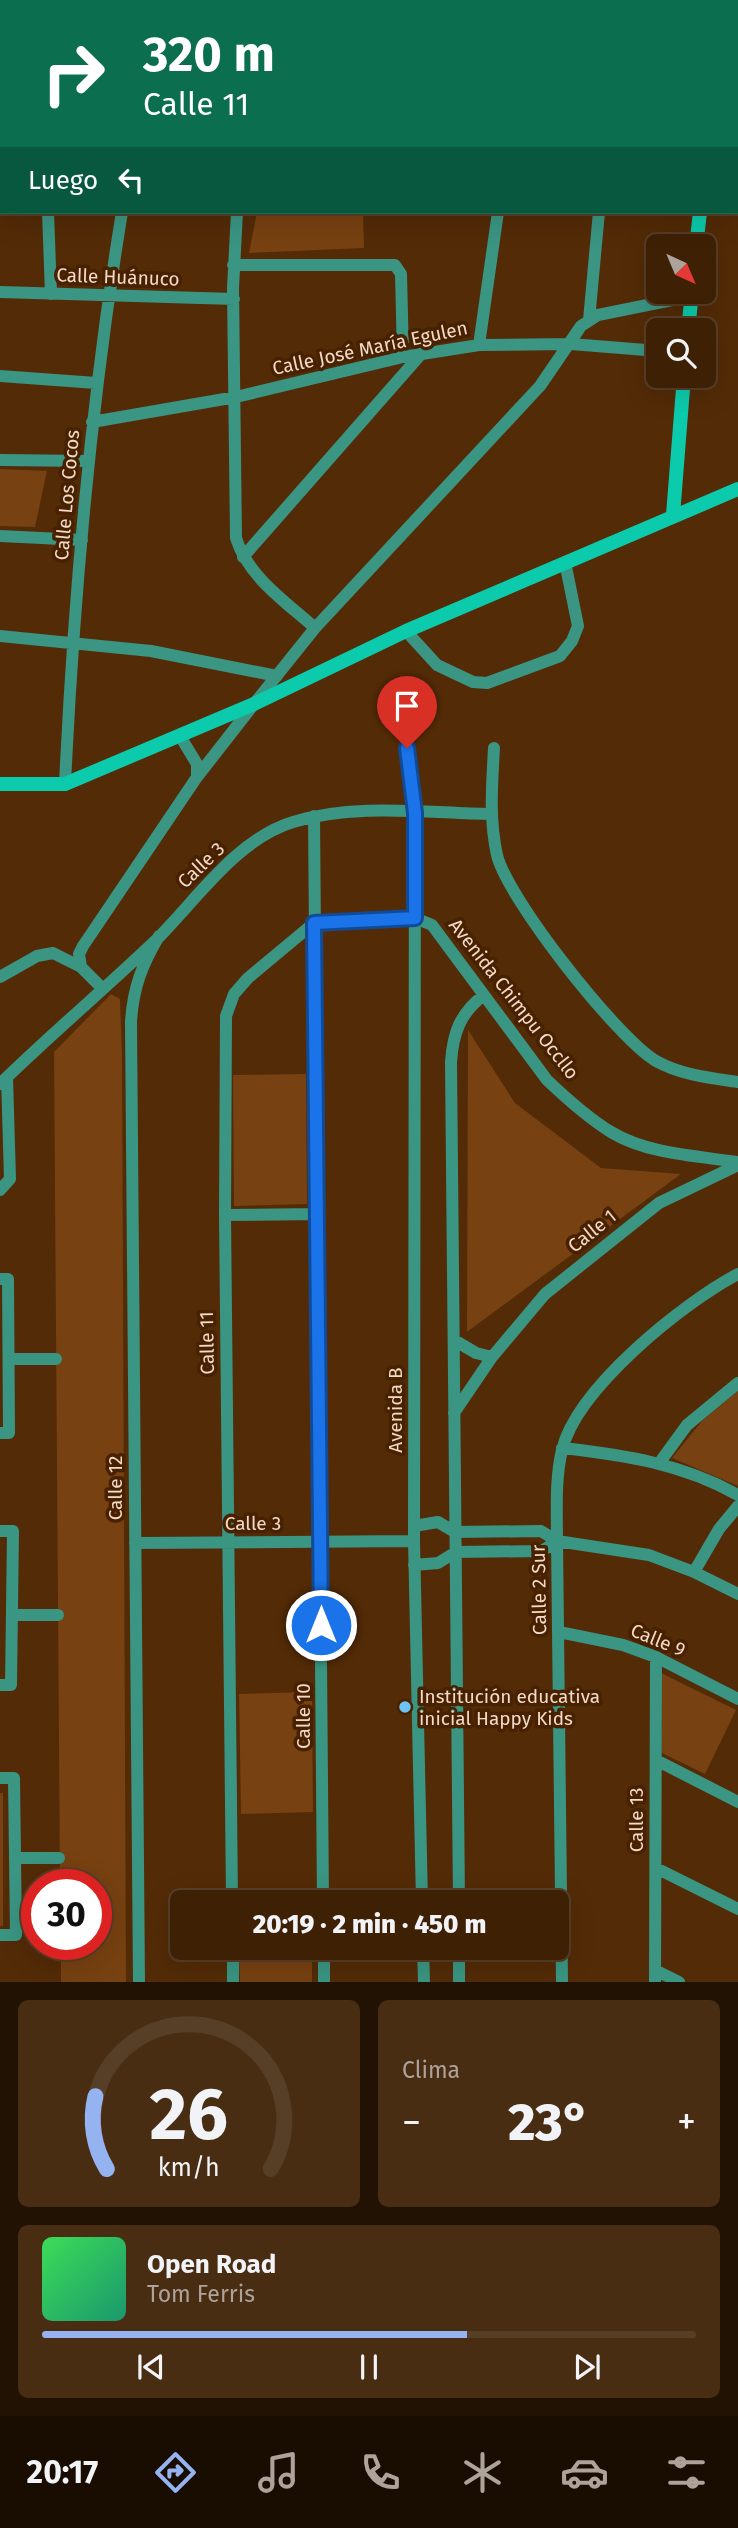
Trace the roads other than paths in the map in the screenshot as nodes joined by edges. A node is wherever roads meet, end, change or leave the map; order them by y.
1 (48, 214) edge
2 (122, 214) edge
3 (237, 214) edge
4 (498, 214) edge
5 (599, 214) edge
6 (700, 214) edge
7 (697, 234) edge
8 (233, 265) junction
9 (0, 292) edge
10 (51, 294) junction
11 (108, 296) junction
12 (234, 299) junction
13 (647, 304) edge
14 (589, 320) junction
15 (571, 344) junction
16 (478, 345) junction
17 (646, 350) edge
18 (422, 354) junction
19 (403, 357) junction
20 (0, 376) edge
21 (96, 383) junction
22 (683, 388) edge
23 (236, 397) junction
24 (92, 422) junction
25 (0, 460) edge
26 (89, 461) junction
27 (738, 489) edge
28 (673, 515) junction
29 (0, 536) edge
30 (82, 540) junction
31 (243, 557) junction
32 (565, 562) junction
33 (315, 628) junction
34 (406, 631) junction
35 (0, 636) edge
36 (73, 643) junction
37 (277, 676) junction
38 (254, 704) junction
39 (180, 736) junction
40 (407, 748) dead end
41 (495, 748) dead end
42 (197, 777) junction
43 (0, 784) edge
44 (65, 784) junction
45 (415, 813) junction
46 (490, 814) junction
47 (314, 816) junction
48 (415, 918) junction
49 (314, 923) junction
50 (159, 936) junction
51 (81, 967) junction
52 (0, 977) edge
53 (107, 985) junction
54 (132, 994) junction
55 (484, 995) junction
56 (4, 1080) edge
57 (738, 1082) edge
58 (738, 1163) edge
59 (0, 1189) edge
60 (316, 1214) junction
61 (225, 1215) junction
62 (738, 1274) edge
63 (4, 1279) edge
64 (454, 1340) junction
65 (492, 1357) junction
66 (9, 1359) junction
67 (56, 1359) dead end
68 (738, 1383) edge
69 (454, 1413) junction
70 (5, 1433) edge
71 (562, 1448) junction
72 (660, 1462) junction
73 (738, 1495) edge
74 (738, 1506) edge
75 (414, 1526) junction
76 (6, 1531) edge
77 (454, 1532) junction
78 (414, 1541) junction
79 (557, 1541) junction
80 (228, 1542) junction
81 (321, 1542) junction
82 (135, 1543) junction
83 (456, 1552) junction
84 (414, 1565) junction
85 (694, 1572) junction
86 (738, 1594) edge
87 (12, 1615) junction
88 (58, 1615) dead end
89 (559, 1632) junction
90 (656, 1657) junction
91 (6, 1685) edge
92 (738, 1699) edge
93 (656, 1760) junction
94 (0, 1778) edge
95 (738, 1802) edge
96 (15, 1858) junction
97 (59, 1858) dead end
98 (656, 1868) junction
99 (232, 1890) edge
100 (323, 1890) edge
101 (422, 1890) edge
102 (459, 1890) edge
103 (738, 1909) edge
104 (0, 1935) edge
105 (233, 1960) edge
106 (324, 1960) edge
107 (423, 1960) edge
108 (459, 1960) edge
109 (655, 1976) edge
110 (139, 1982) edge
111 (233, 1982) edge
112 (324, 1982) edge
113 (424, 1982) edge
114 (459, 1982) edge
115 (562, 1982) edge
116 (679, 1982) edge

1 - 10 street
2 - 11 street, Calle Los Cocos
3 - 8 street
4 - 16 street
5 - 14 street
6 - 7 street
8 - 12 street
8 - 19 street
9 - 10 street, Calle Huánuco
10 - 11 street, Calle Huánuco
11 - 12 street, Calle Huánuco
11 - 21 street, Calle Los Cocos
12 - 23 street
13 - 14 street
14 - 15 street
15 - 16 street, Calle José María Egulen
15 - 17 street, Calle José María Egulen
15 - 33 street
16 - 18 street, Calle José María Egulen
18 - 19 street, Calle José María Egulen
18 - 31 street
19 - 23 street, Calle José María Egulen
20 - 21 street
21 - 24 street, Calle Los Cocos
22 - 28 street
23 - 24 street, Calle José María Egulen
23 - 31 street
24 - 26 street, Calle Los Cocos
25 - 26 street
26 - 30 street, Calle Los Cocos
27 - 28 street
28 - 32 street
29 - 30 street
30 - 36 street, Calle Los Cocos
31 - 33 street
32 - 34 street
32 - 34 street
33 - 37 street
34 - 38 street
35 - 36 street
36 - 37 street
36 - 44 street, Calle Los Cocos
37 - 38 street
38 - 39 street
38 - 42 street
39 - 42 street
39 - 44 street
40 - 45 street
41 - 46 street
42 - 51 street
43 - 44 street
45 - 46 street, Calle 3
45 - 47 street, Calle 3
45 - 48 street
46 - 57 street
47 - 49 street, Calle 10
47 - 50 street, Calle 3
48 - 49 street
48 - 55 street, Avenida Chimpu Occllo
48 - 75 street, Avenida B
49 - 60 street, Calle 10
49 - 61 street, Calle 11
50 - 53 street, Calle 3
50 - 54 street, Calle 12
51 - 52 street
51 - 53 street
53 - 54 street
53 - 56 street, Calle 3
54 - 82 street, Calle 12
55 - 58 street, Avenida Chimpu Occllo
55 - 64 street
56 - 59 street
58 - 65 street, Calle 1
60 - 61 street
60 - 81 street, Calle 10
61 - 80 street, Calle 11
62 - 71 street, Calle 2 Sur
63 - 66 street
64 - 65 street
64 - 69 street
65 - 69 street, Calle 1
66 - 67 street
66 - 70 street
68 - 72 street
69 - 77 street
71 - 72 street
71 - 79 street, Calle 2 Sur
72 - 73 street
74 - 85 street
75 - 77 street
75 - 78 street, Avenida B
76 - 87 street
77 - 79 street
77 - 83 street
78 - 81 street, Calle 3
78 - 84 street, Avenida B
79 - 83 street
79 - 85 street
79 - 89 street, Calle 2 Sur
80 - 81 street, Calle 3
80 - 82 street, Calle 3
80 - 99 street, Calle 11
81 - 100 street, Calle 10
82 - 110 street, Calle 12
83 - 84 street
83 - 102 street
84 - 101 street, Avenida B
85 - 86 street
87 - 88 street
87 - 91 street
89 - 90 street, Calle 9
89 - 115 street, Calle 2 Sur
90 - 92 street, Calle 9
90 - 93 street, Calle 13
93 - 95 street
93 - 98 street, Calle 13
94 - 96 street
96 - 97 street
96 - 104 street
98 - 103 street
98 - 109 street, Calle 13
105 - 111 street
106 - 112 street
107 - 113 street
108 - 114 street
109 - 116 street

